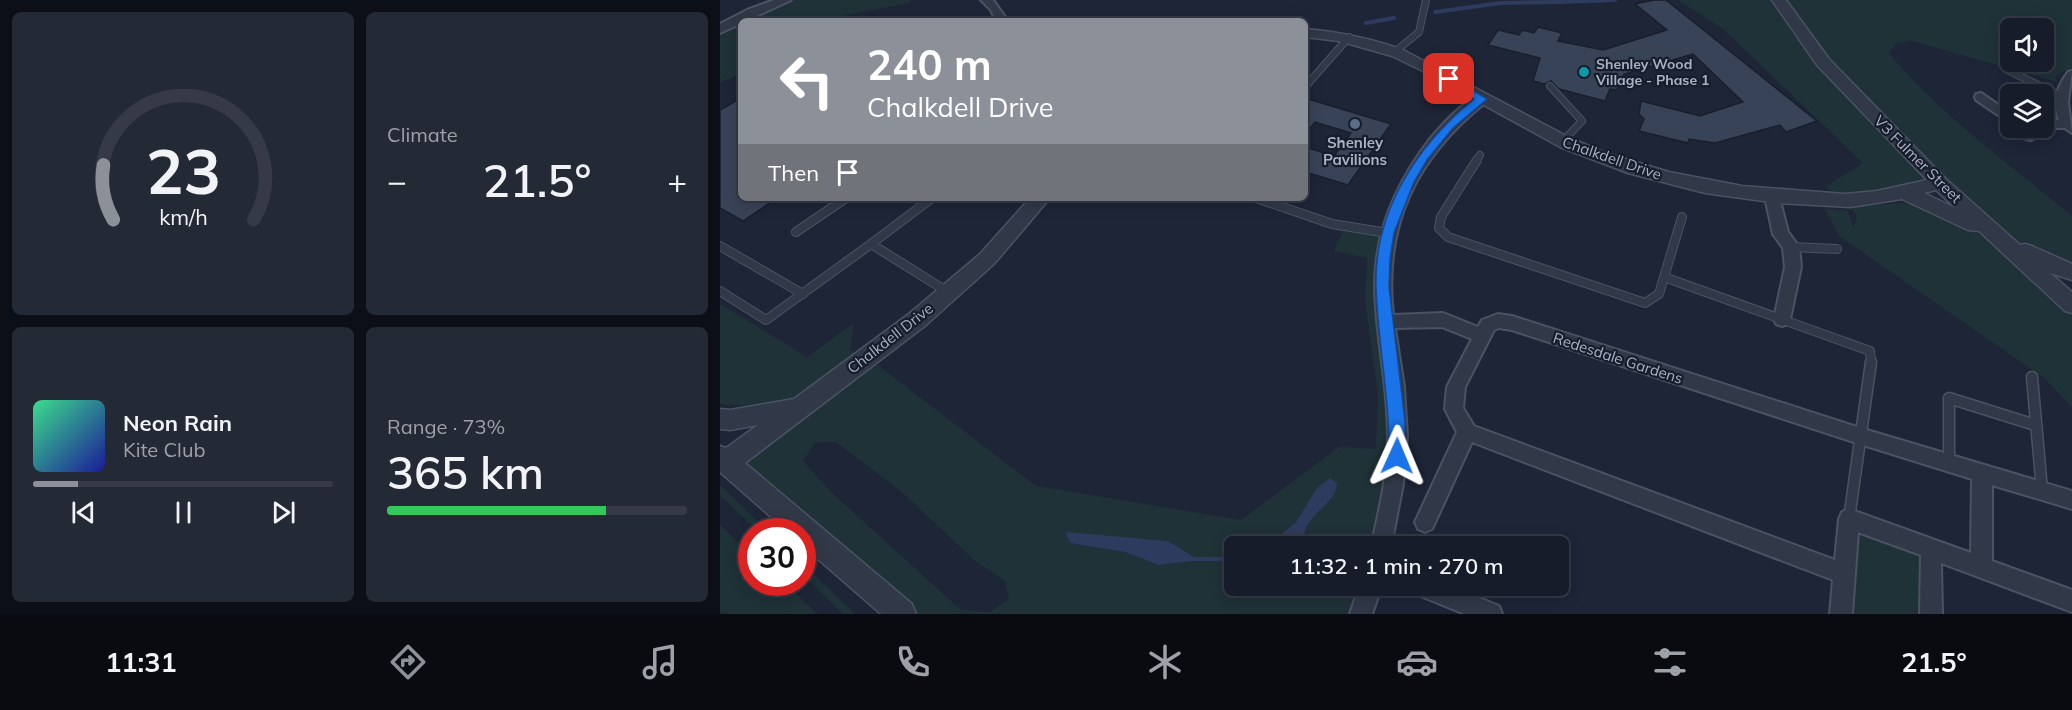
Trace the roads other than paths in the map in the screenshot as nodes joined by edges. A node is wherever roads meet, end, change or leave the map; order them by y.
1 (785, 0) edge
2 (987, 0) edge
3 (1426, 0) edge
4 (1779, 0) edge
5 (739, 18) edge
6 (1000, 18) edge
7 (738, 19) edge
8 (720, 28) edge
9 (1308, 33) edge
10 (1349, 37) junction
11 (1396, 51) junction
12 (2013, 72) edge
13 (2072, 75) edge
14 (1308, 84) edge
15 (1550, 86) dead end
16 (2061, 96) junction
17 (1981, 98) dead end
18 (1481, 99) junction
19 (2000, 112) edge
20 (2054, 125) edge
21 (2070, 127) edge
22 (1562, 142) junction
23 (1480, 155) dead end
24 (1940, 183) junction
25 (1904, 192) junction
26 (1772, 197) junction
27 (842, 201) edge
28 (928, 201) edge
29 (1038, 201) edge
30 (1265, 201) edge
31 (1682, 217) dead end
32 (796, 232) dead end
33 (1388, 233) junction
34 (2001, 239) junction
35 (871, 244) junction
36 (720, 246) edge
37 (1791, 247) junction
38 (1837, 249) dead end
39 (2072, 272) edge
40 (1664, 277) junction
41 (720, 291) edge
42 (949, 292) junction
43 (802, 294) junction
44 (2069, 298) edge
45 (1782, 319) junction
46 (1388, 322) junction
47 (1482, 336) junction
48 (2032, 377) dead end
49 (795, 409) junction
50 (720, 419) edge
51 (2035, 425) junction
52 (1467, 432) junction
53 (1860, 436) junction
54 (723, 460) edge
55 (1949, 463) junction
56 (1982, 472) junction
57 (2042, 490) junction
58 (2072, 500) edge
59 (1849, 519) junction
60 (1425, 522) dead end
61 (1384, 536) edge
62 (1931, 550) junction
63 (1981, 568) junction
64 (1844, 574) junction
65 (1367, 596) edge
66 (1448, 596) edge
67 (2072, 601) edge
68 (902, 614) edge
69 (1361, 614) edge
70 (1491, 614) edge
71 (1841, 614) edge
72 (1931, 614) edge

1 - 5 street
2 - 6 street
3 - 11 lane
4 - 24 street, V3 Fulmer Street
7 - 8 street
9 - 10 street, Chalkdell Drive
10 - 11 street, Chalkdell Drive
10 - 14 lane
11 - 18 street, Chalkdell Drive
12 - 16 lane
13 - 16 street
15 - 22 lane
16 - 21 street
17 - 19 street
18 - 22 street, Chalkdell Drive
18 - 33 street
20 - 21 street
22 - 26 street, Chalkdell Drive
23 - 40 lane
24 - 25 street, Chalkdell Drive
24 - 34 street, V3 Fulmer Street
25 - 26 street, Chalkdell Drive
25 - 34 street
26 - 37 street
27 - 32 lane
28 - 35 lane
29 - 42 street, Chalkdell Drive
30 - 33 lane
31 - 40 lane
33 - 46 street
34 - 39 street
34 - 44 street, V3 Fulmer Street
35 - 42 lane
35 - 43 lane
36 - 43 lane
37 - 38 lane
37 - 45 street
40 - 45 lane
41 - 43 lane
42 - 49 street, Chalkdell Drive
45 - 53 lane
46 - 47 street
46 - 61 street
47 - 52 street
47 - 53 street, Redesdale Gardens
48 - 51 lane
49 - 50 street
49 - 54 street, Chalkdell Drive
51 - 55 lane
51 - 57 lane
52 - 60 street
52 - 64 street
53 - 55 street
53 - 59 lane
54 - 68 street
55 - 56 street
56 - 57 street
56 - 63 street
57 - 58 street
59 - 62 street
59 - 64 street
62 - 63 street
62 - 72 street
63 - 67 street
64 - 71 street
65 - 69 street
66 - 70 street

